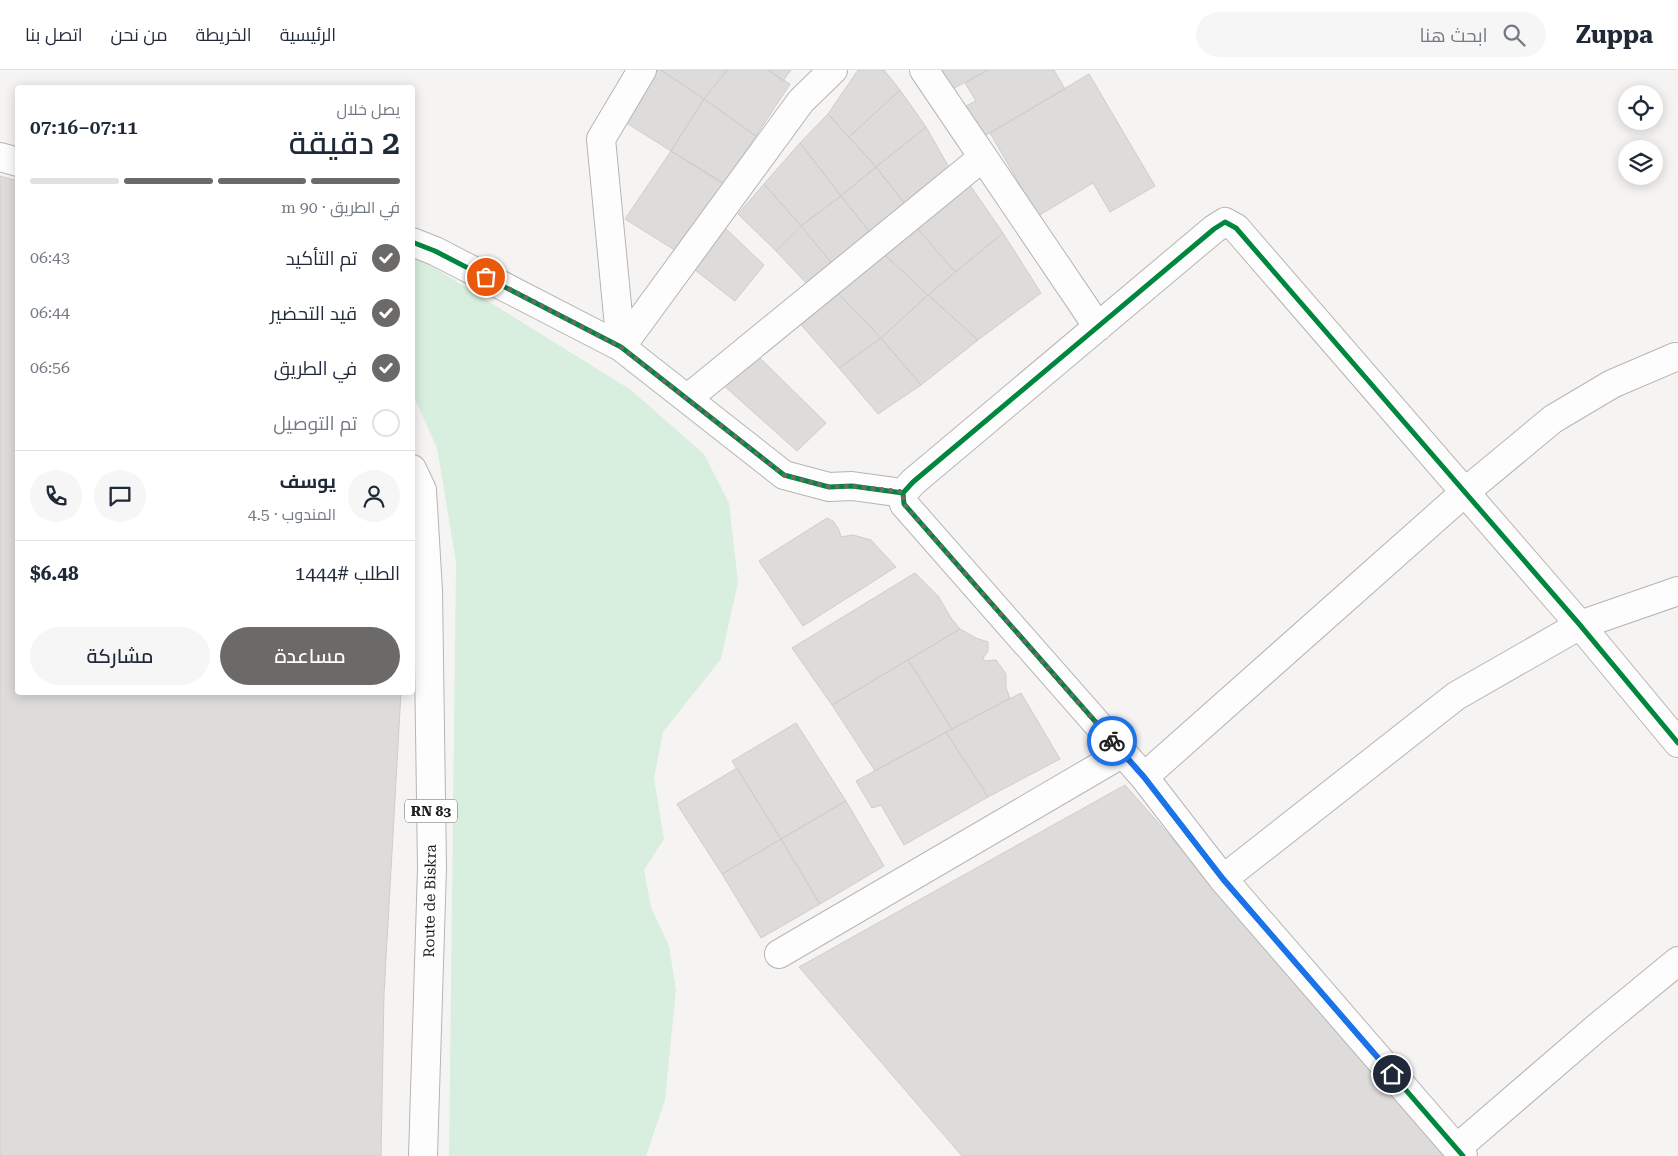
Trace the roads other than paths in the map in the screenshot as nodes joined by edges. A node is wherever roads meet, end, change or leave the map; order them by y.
1 (642, 70) edge
2 (833, 70) edge
3 (924, 70) edge
4 (983, 157) junction
5 (415, 243) edge
6 (1098, 327) junction
7 (621, 347) junction
8 (1675, 357) dead end
9 (688, 398) junction
10 (415, 475) edge
11 (903, 492) junction
12 (1465, 492) junction
13 (1678, 591) edge
14 (1580, 626) junction
15 (1678, 742) edge
16 (1123, 753) junction
17 (1144, 777) junction
18 (1223, 879) junction
19 (780, 954) dead end
20 (1678, 961) edge
21 (1460, 1152) edge
22 (423, 1156) edge

1 - 7 street
2 - 7 street
3 - 4 street
4 - 6 street
4 - 9 street
5 - 7 street
6 - 11 street
6 - 12 street
7 - 9 street
8 - 12 street
9 - 11 street
10 - 22 street, Route de Biskra / RN 83
11 - 16 street
12 - 14 street
12 - 17 street
13 - 14 street
14 - 15 street
14 - 18 street
16 - 17 street
16 - 19 street
17 - 18 street
18 - 21 street
20 - 21 street

